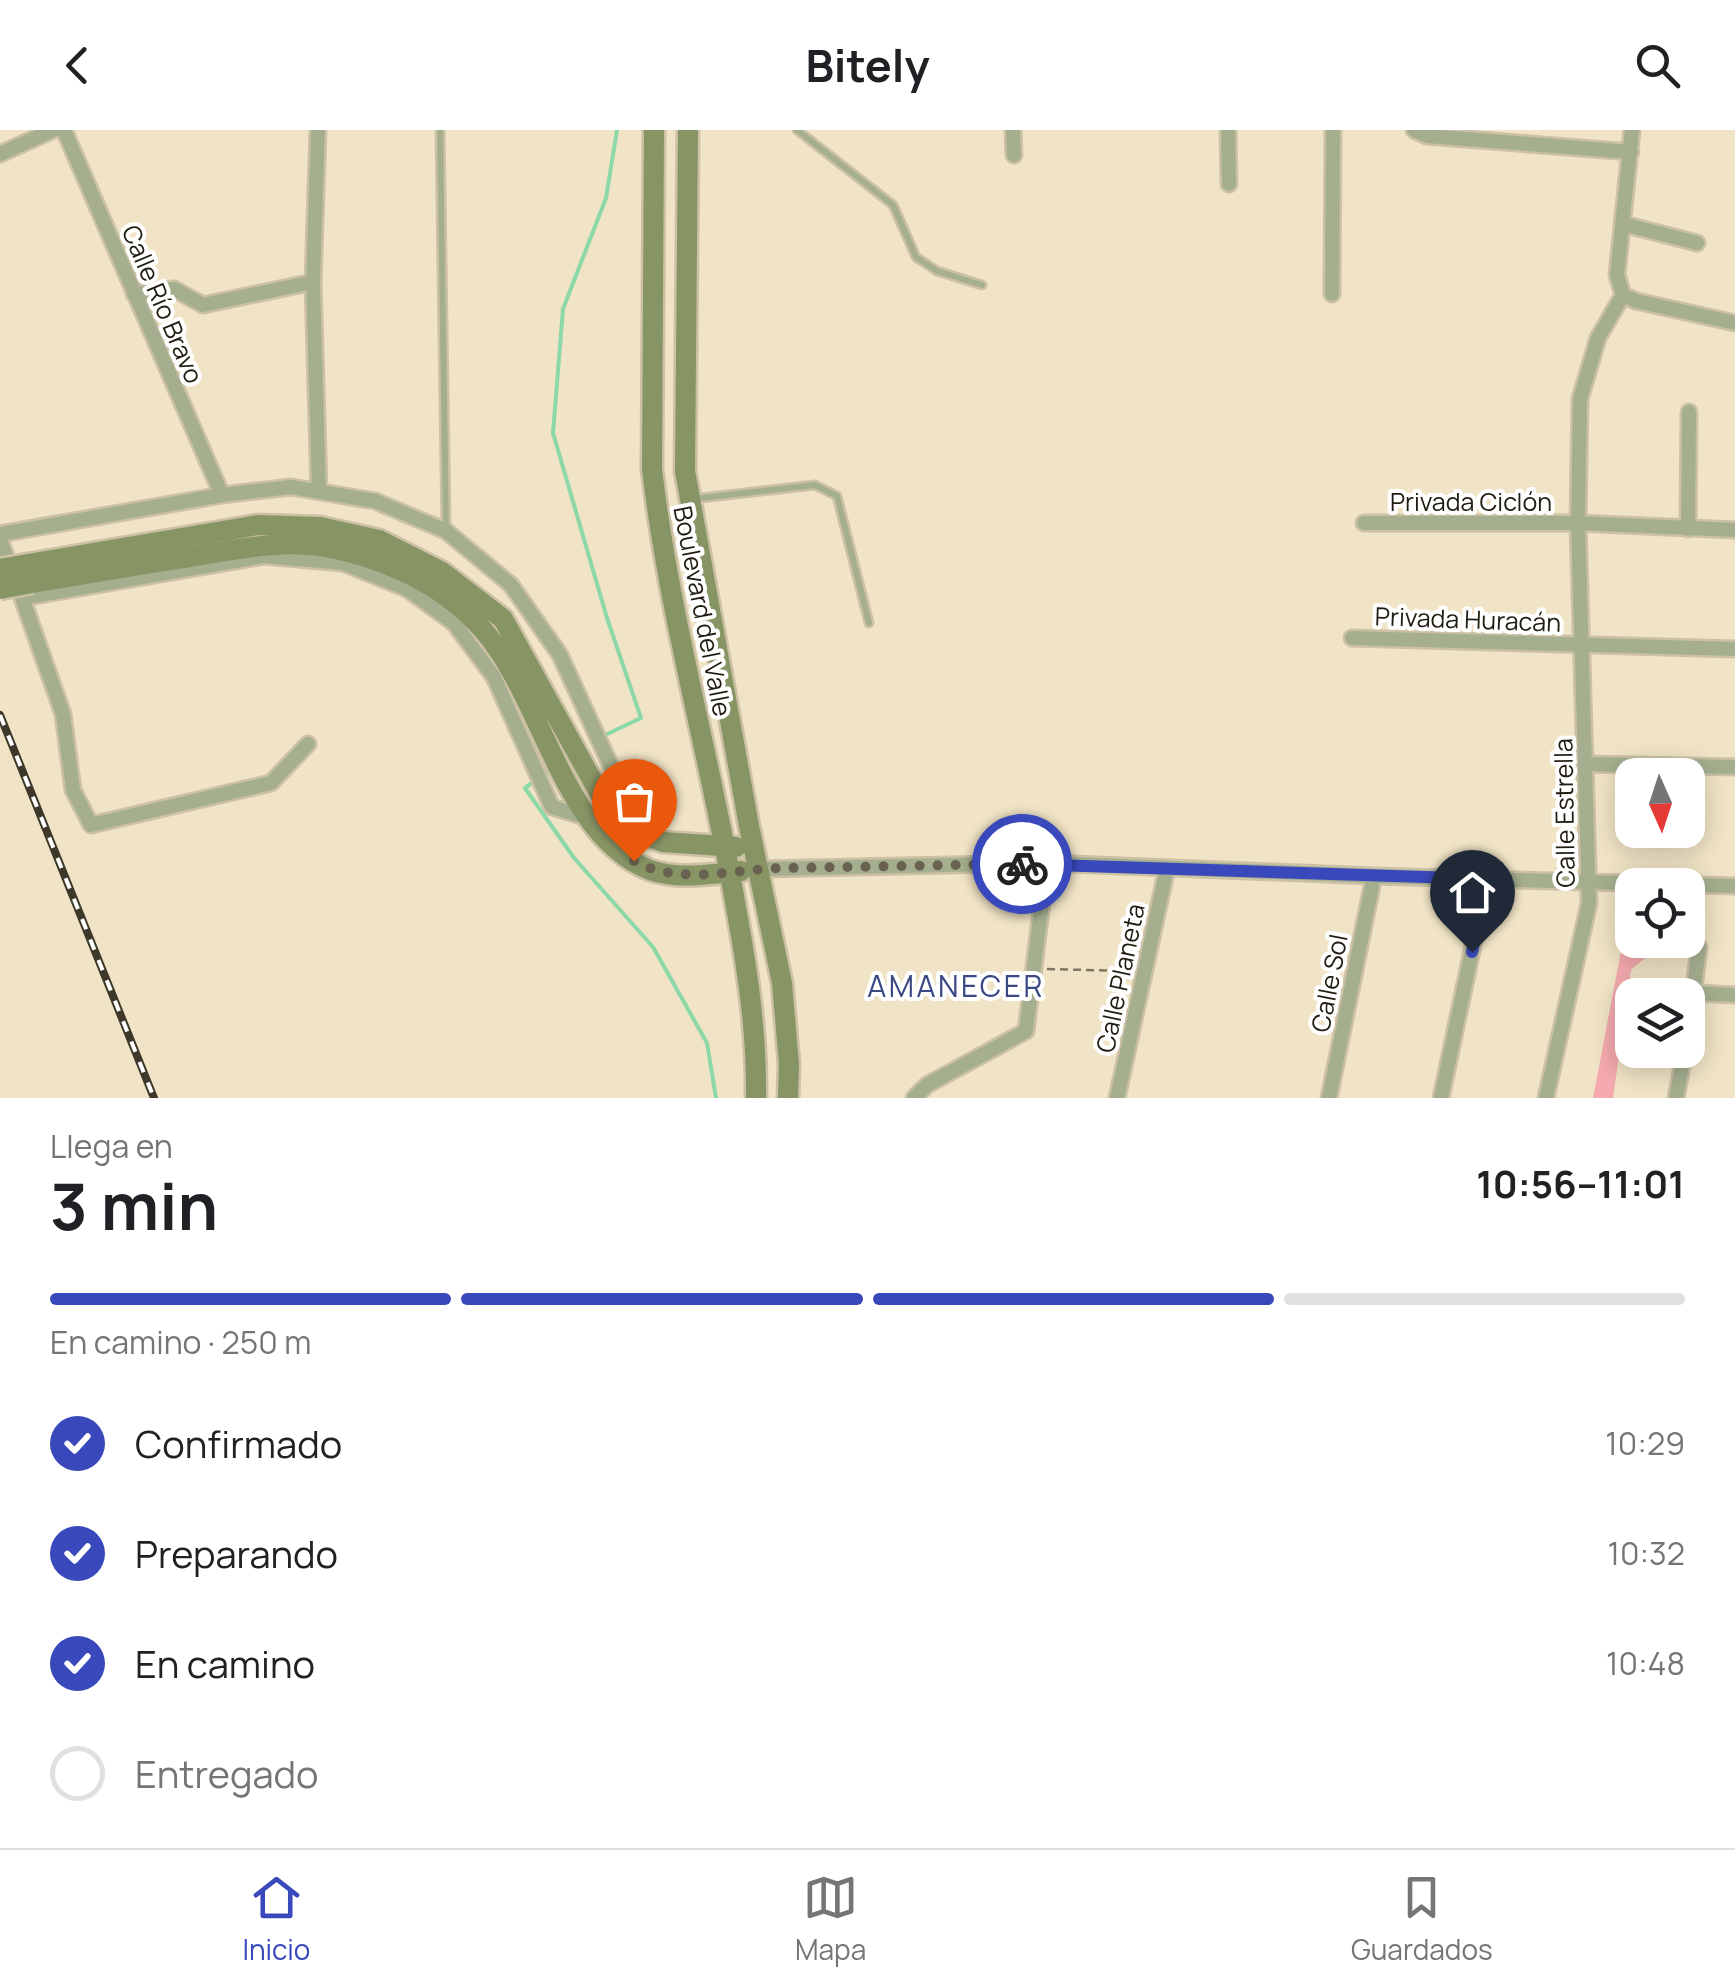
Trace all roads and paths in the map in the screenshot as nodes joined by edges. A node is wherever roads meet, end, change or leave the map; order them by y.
1 (53, 130) edge
2 (64, 130) edge
3 (318, 130) edge
4 (440, 130) edge
5 (654, 130) edge
6 (688, 130) edge
7 (798, 130) edge
8 (1013, 130) edge
9 (1228, 130) edge
10 (1332, 130) edge
11 (1414, 130) edge
12 (1632, 130) edge
13 (1631, 152) junction
14 (0, 154) edge
15 (1014, 155) dead end
16 (1229, 184) dead end
17 (1623, 224) junction
18 (1697, 243) dead end
19 (313, 282) junction
20 (982, 284) dead end
21 (134, 294) junction
22 (1332, 294) dead end
23 (1622, 295) junction
24 (1735, 322) edge
25 (1689, 412) dead end
26 (320, 492) junction
27 (222, 495) junction
28 (690, 500) junction
29 (1578, 523) junction
30 (1364, 524) dead end
31 (1688, 529) junction
32 (446, 530) junction
33 (1735, 530) edge
34 (0, 537) edge
35 (0, 569) edge
36 (27, 582) junction
37 (0, 589) edge
38 (869, 622) dead end
39 (1352, 638) dead end
40 (1582, 645) junction
41 (1735, 649) edge
42 (308, 744) dead end
43 (1586, 764) junction
44 (1735, 768) edge
45 (607, 808) junction
46 (753, 845) junction
47 (726, 848) junction
48 (1047, 863) junction
49 (1167, 868) junction
50 (758, 869) junction
51 (730, 872) junction
52 (1374, 876) junction
53 (1487, 879) junction
54 (1589, 880) junction
55 (1735, 886) edge
56 (1035, 968) junction
57 (1146, 972) junction
58 (1705, 993) edge
59 (1735, 995) edge
60 (1682, 1068) edge
61 (756, 1098) edge
62 (788, 1098) edge
63 (914, 1098) edge
64 (1117, 1098) edge
65 (1329, 1098) edge
66 (1441, 1098) edge
67 (1546, 1098) edge
68 (1676, 1098) edge

1 - 14 street
2 - 21 street, Calle Río Bravo
3 - 19 street
4 - 32 lane
5 - 47 street, Boulevard del Valle
6 - 28 street, Boulevard del Valle
7 - 20 lane
8 - 15 street
9 - 16 street
10 - 22 street
11 - 13 street
12 - 13 street
13 - 17 street
17 - 18 street
17 - 23 street
19 - 21 street
19 - 26 street
21 - 27 street, Calle Río Bravo
23 - 24 street
23 - 29 street, Calle Estrella
25 - 31 street
26 - 27 street
26 - 32 street
27 - 34 street
28 - 38 lane
28 - 46 street, Boulevard del Valle
29 - 30 street, Privada Ciclón
29 - 31 street, Privada Ciclón
29 - 40 street, Calle Estrella
31 - 33 street, Privada Ciclón
32 - 45 street
34 - 36 street
35 - 36 street, bridge
36 - 37 street, bridge
36 - 42 street
36 - 45 street
36 - 51 street
39 - 40 street, Privada Huracán
40 - 41 street, Privada Huracán
40 - 43 street, Calle Estrella
43 - 44 street
43 - 54 street, Calle Estrella
45 - 47 street
46 - 47 street
46 - 50 street, Boulevard del Valle
47 - 51 street, Boulevard del Valle
48 - 49 street
48 - 50 street
48 - 56 street
49 - 52 street
49 - 57 street, Calle Planeta
50 - 51 street
50 - 62 street, Boulevard del Valle
51 - 61 street, Boulevard del Valle
52 - 53 street
52 - 65 street, Calle Sol
53 - 54 street
53 - 66 street
54 - 55 street
54 - 67 street, Calle Estrella
56 - 57 path
56 - 63 street
57 - 64 street, Calle Planeta
58 - 59 street
60 - 68 street

